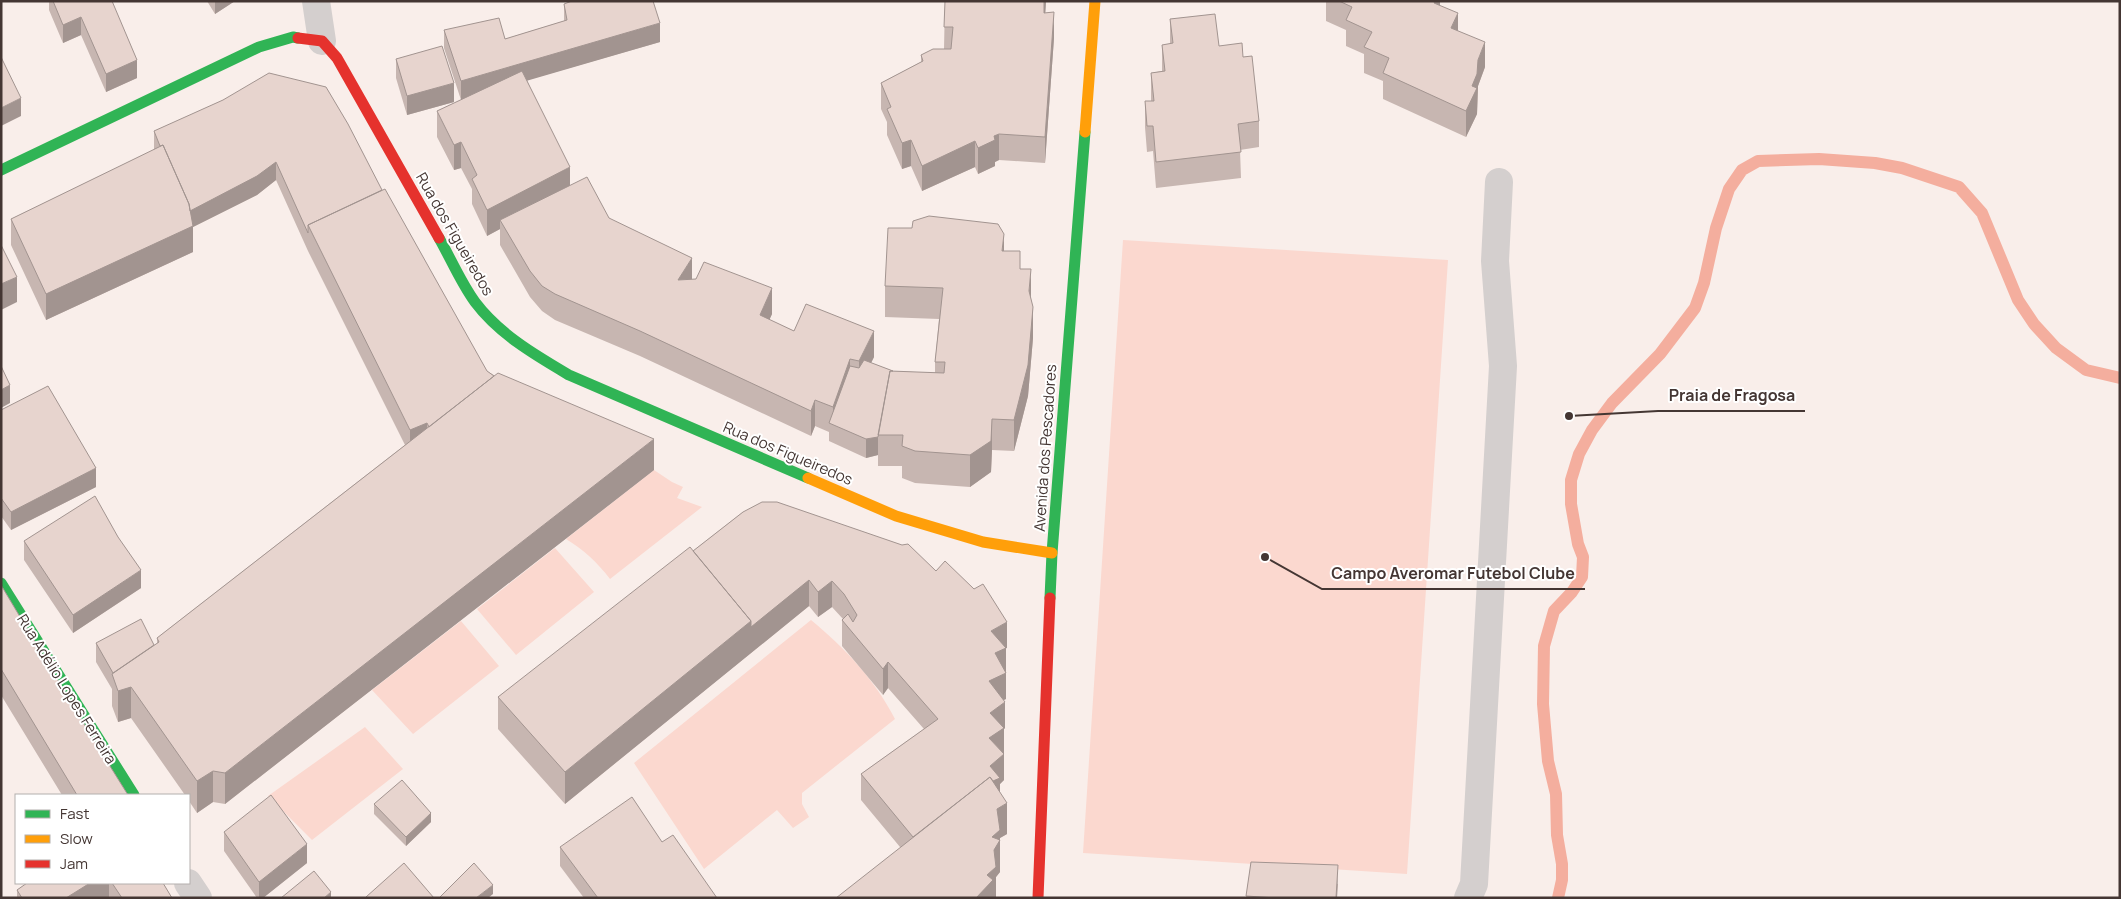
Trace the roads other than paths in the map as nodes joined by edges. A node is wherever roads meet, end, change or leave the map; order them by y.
1 (316, 1) edge
2 (1095, 1) edge
3 (322, 41) junction
4 (1, 170) edge
5 (1499, 182) dead end
6 (1052, 553) junction
7 (1, 583) edge
8 (133, 794) edge
9 (189, 884) edge
10 (198, 898) edge
11 (1038, 898) edge
12 (1468, 898) edge

1 - 3 street
2 - 6 street, Avenida dos Pescadores
3 - 4 street
3 - 6 street, Rua dos Figueiredos
5 - 12 street
6 - 11 street, Avenida dos Pescadores
7 - 8 street, Rua Adélio Lopes Ferreira
9 - 10 street

